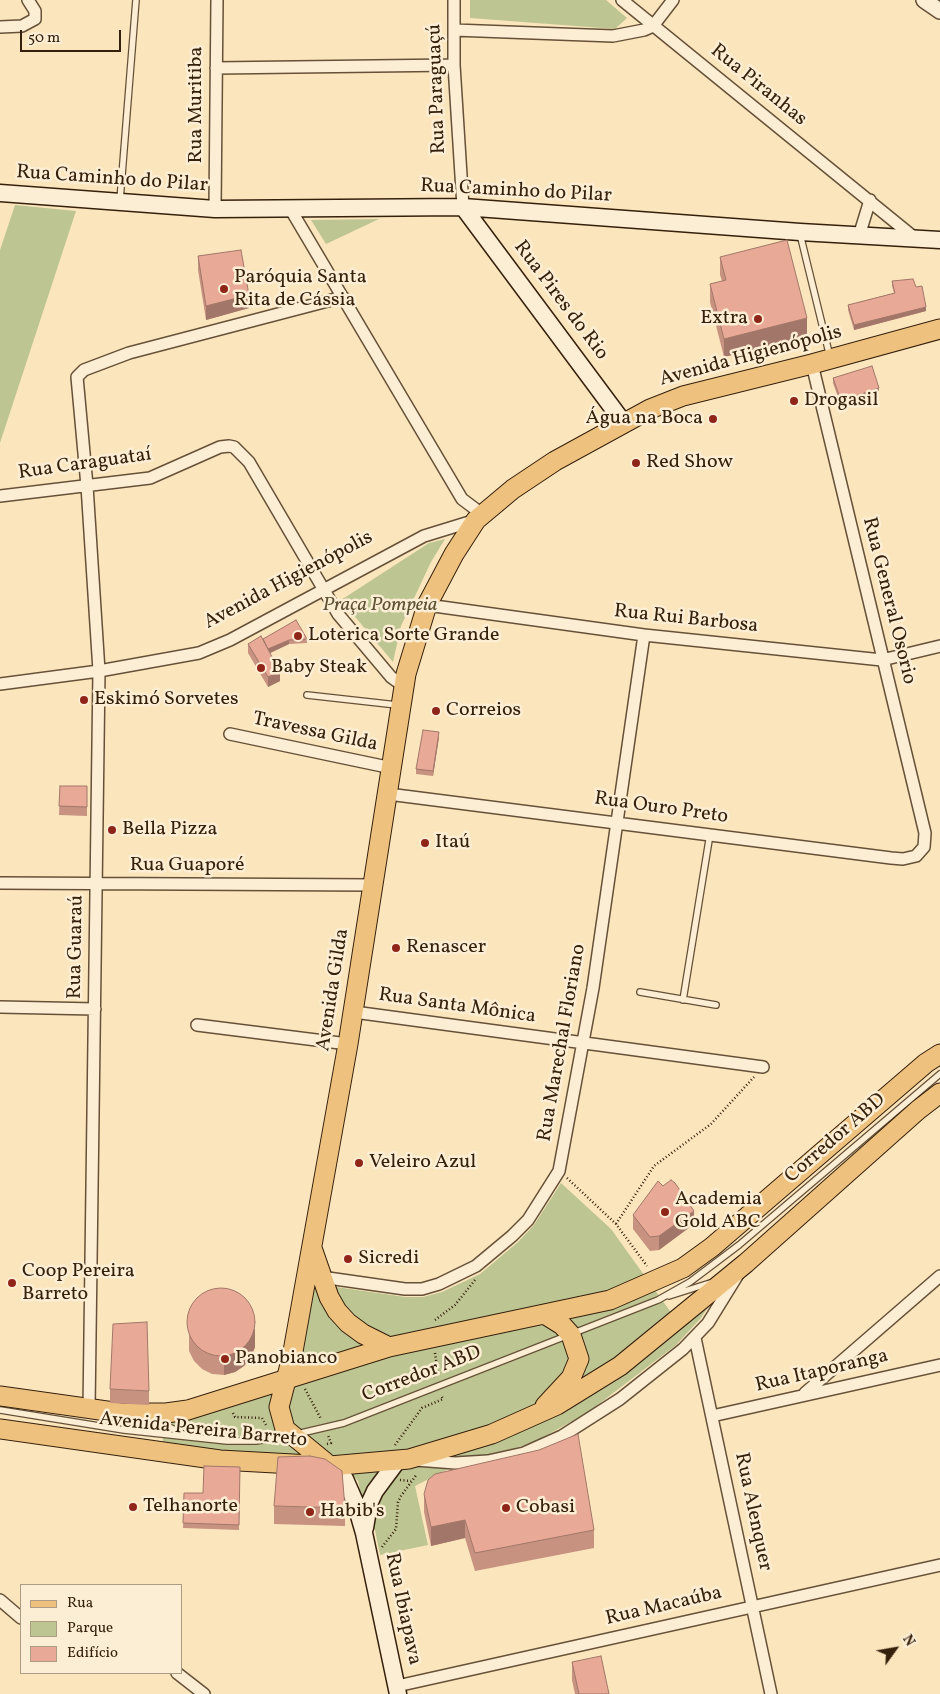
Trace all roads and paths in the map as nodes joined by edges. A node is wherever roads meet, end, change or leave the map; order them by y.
1 (136, 0) edge
2 (216, 0) edge
3 (454, 0) edge
4 (622, 0) edge
5 (674, 0) edge
6 (924, 0) edge
7 (29, 1) edge
8 (940, 11) edge
9 (653, 26) junction
10 (0, 27) edge
11 (454, 30) junction
12 (454, 65) junction
13 (216, 68) junction
14 (2, 190) edge
15 (870, 200) junction
16 (120, 202) junction
17 (463, 206) junction
18 (216, 209) junction
19 (291, 210) junction
20 (800, 232) junction
21 (859, 236) junction
22 (918, 240) junction
23 (940, 240) edge
24 (343, 297) junction
25 (940, 329) edge
26 (830, 359) junction
27 (812, 364) junction
28 (623, 422) junction
29 (88, 486) junction
30 (0, 496) edge
31 (478, 517) junction
32 (322, 589) junction
33 (427, 605) junction
34 (644, 635) junction
35 (940, 646) edge
36 (882, 660) junction
37 (99, 671) junction
38 (0, 684) edge
39 (307, 695) dead end
40 (403, 696) junction
41 (230, 734) dead end
42 (392, 768) junction
43 (388, 794) junction
44 (618, 822) junction
45 (710, 834) junction
46 (924, 847) joint
47 (0, 883) edge
48 (96, 884) junction
49 (373, 885) junction
50 (640, 992) dead end
51 (683, 1000) junction
52 (716, 1005) dead end
53 (0, 1007) edge
54 (95, 1009) junction
55 (354, 1012) junction
56 (197, 1025) dead end
57 (348, 1044) junction
58 (583, 1044) junction
59 (940, 1054) edge
60 (763, 1067) joint
61 (940, 1074) edge
62 (940, 1093) edge
63 (558, 1171) junction
64 (616, 1224) junction
65 (311, 1244) junction
66 (746, 1263) junction
67 (476, 1266) junction
68 (940, 1276) edge
69 (321, 1277) junction
70 (728, 1278) junction
71 (657, 1281) junction
72 (658, 1300) junction
73 (546, 1315) junction
74 (571, 1335) junction
75 (432, 1338) junction
76 (695, 1338) junction
77 (389, 1347) junction
78 (940, 1365) edge
79 (287, 1377) junction
80 (438, 1386) junction
81 (803, 1395) junction
82 (0, 1396) edge
83 (228, 1398) junction
84 (89, 1409) junction
85 (0, 1410) edge
86 (142, 1413) junction
87 (537, 1414) junction
88 (712, 1416) junction
89 (1, 1433) edge
90 (189, 1437) junction
91 (284, 1437) junction
92 (404, 1461) junction
93 (330, 1466) junction
94 (364, 1533) junction
95 (368, 1554) junction
96 (940, 1565) edge
97 (0, 1600) edge
98 (752, 1607) junction
99 (20, 1617) edge
100 (178, 1674) edge
101 (397, 1690) edge
102 (204, 1694) edge
103 (771, 1694) edge

1 - 16 lane
2 - 13 street, Rua Muritiba
3 - 11 street, Rua Paraguaçú
4 - 9 street, Rua Piranhas
5 - 9 street
6 - 8 street
7 - 10 street
9 - 11 street
9 - 15 street, Rua Piranhas
11 - 12 street, Rua Paraguaçú
12 - 13 street
12 - 17 street, Rua Paraguaçú
13 - 18 street, Rua Muritiba
14 - 16 main road, Rua Caminho do Pilar
15 - 21 street
15 - 22 street, Rua Piranhas
16 - 18 main road, Rua Caminho do Pilar
17 - 19 main road, Rua Caminho do Pilar
17 - 20 main road, Rua Caminho do Pilar
17 - 28 main road, Rua Pires do Rio
18 - 19 main road, Rua Caminho do Pilar
19 - 24 street
20 - 21 main road, Rua Caminho do Pilar
20 - 26 lane
21 - 22 main road, Rua Caminho do Pilar
22 - 23 main road, Rua Caminho do Pilar
24 - 29 street, Rua Guaraú
24 - 31 street
25 - 26 main road, Avenida Higienópolis
26 - 27 main road, Avenida Higienópolis
27 - 28 main road, Avenida Higienópolis
27 - 36 street, Rua General Osorio
28 - 31 main road, Avenida Higienópolis
29 - 30 street, Rua Caraguataí
29 - 32 street, Rua Caraguataí
29 - 37 street, Rua Guaraú
31 - 32 street, Avenida Higienópolis
31 - 33 main road, Avenida Gilda
32 - 37 street, Avenida Higienópolis
32 - 40 street
33 - 34 street, Rua Rui Barbosa
33 - 40 main road, Avenida Gilda
34 - 36 street, Rua Rui Barbosa
34 - 44 street, Rua Marechal Floriano
35 - 36 street, Rua Rui Barbosa
36 - 46 street, Rua General Osorio
37 - 38 street, Avenida Higienópolis
37 - 48 street, Rua Guaraú
39 - 40 lane
40 - 42 main road, Avenida Gilda
41 - 42 street, Travessa Gilda
42 - 43 main road, Avenida Gilda
43 - 44 street, Rua Ouro Preto
43 - 49 main road, Avenida Gilda
44 - 45 street, Rua Ouro Preto
44 - 58 street, Rua Marechal Floriano
45 - 46 street, Rua Ouro Preto
45 - 51 lane
47 - 48 street, Rua Guaporé
48 - 49 street, Rua Guaporé
48 - 54 street, Rua Guaraú
49 - 55 main road, Avenida Gilda
50 - 51 lane
51 - 52 lane
53 - 54 street
54 - 84 street, Rua Guaraú
55 - 57 main road, Avenida Gilda
55 - 58 street, Rua Santa Mônica
56 - 57 street
57 - 65 main road, Avenida Gilda
58 - 60 street, Rua Santa Mônica
58 - 63 street, Rua Marechal Floriano
59 - 71 main road, Avenida Pereira Barreto
60 - 64 path
61 - 72 lane, Corredor ABD
62 - 66 main road, Avenida Pereira Barreto
63 - 64 path
63 - 67 street, Rua Marechal Floriano
64 - 71 path
65 - 69 main road
65 - 79 main road, Avenida Gilda
66 - 70 main road, Avenida Pereira Barreto
66 - 76 street
67 - 69 street, Rua Marechal Floriano
67 - 75 path
68 - 81 street
69 - 77 main road
70 - 72 lane, Corredor ABD
70 - 87 main road, Avenida Pereira Barreto
71 - 73 main road, Avenida Pereira Barreto
72 - 74 lane, Corredor ABD
73 - 74 main road
73 - 75 main road, Avenida Pereira Barreto
74 - 80 lane, Corredor ABD
74 - 87 main road
75 - 77 main road, Avenida Pereira Barreto
75 - 80 path
76 - 88 street, Rua Alenquer
76 - 92 street
77 - 79 main road, Avenida Pereira Barreto
78 - 81 street, Rua Itaporanga
79 - 83 main road, Avenida Pereira Barreto
79 - 91 main road, Avenida Gilda
80 - 91 lane, Corredor ABD
80 - 92 path
81 - 88 street, Rua Itaporanga
82 - 84 main road, Avenida Pereira Barreto
83 - 86 main road, Avenida Pereira Barreto
83 - 91 path
84 - 86 main road, Avenida Pereira Barreto
85 - 90 lane, Corredor ABD
86 - 90 lane, Corredor ABD
87 - 92 main road, Avenida Pereira Barreto
88 - 98 street, Rua Alenquer
89 - 93 main road, Avenida Pereira Barreto
90 - 91 lane, Corredor ABD
91 - 93 main road, Avenida Gilda
92 - 93 main road, Avenida Pereira Barreto
92 - 94 main road, Rua Ibiapava
92 - 95 path
93 - 94 main road, Rua Ibiapava
94 - 95 main road, Rua Ibiapava
95 - 101 main road, Rua Ibiapava
96 - 98 street, Rua Macaúba
97 - 99 street
98 - 101 street, Rua Macaúba
98 - 103 street, Rua Alenquer
100 - 102 street

